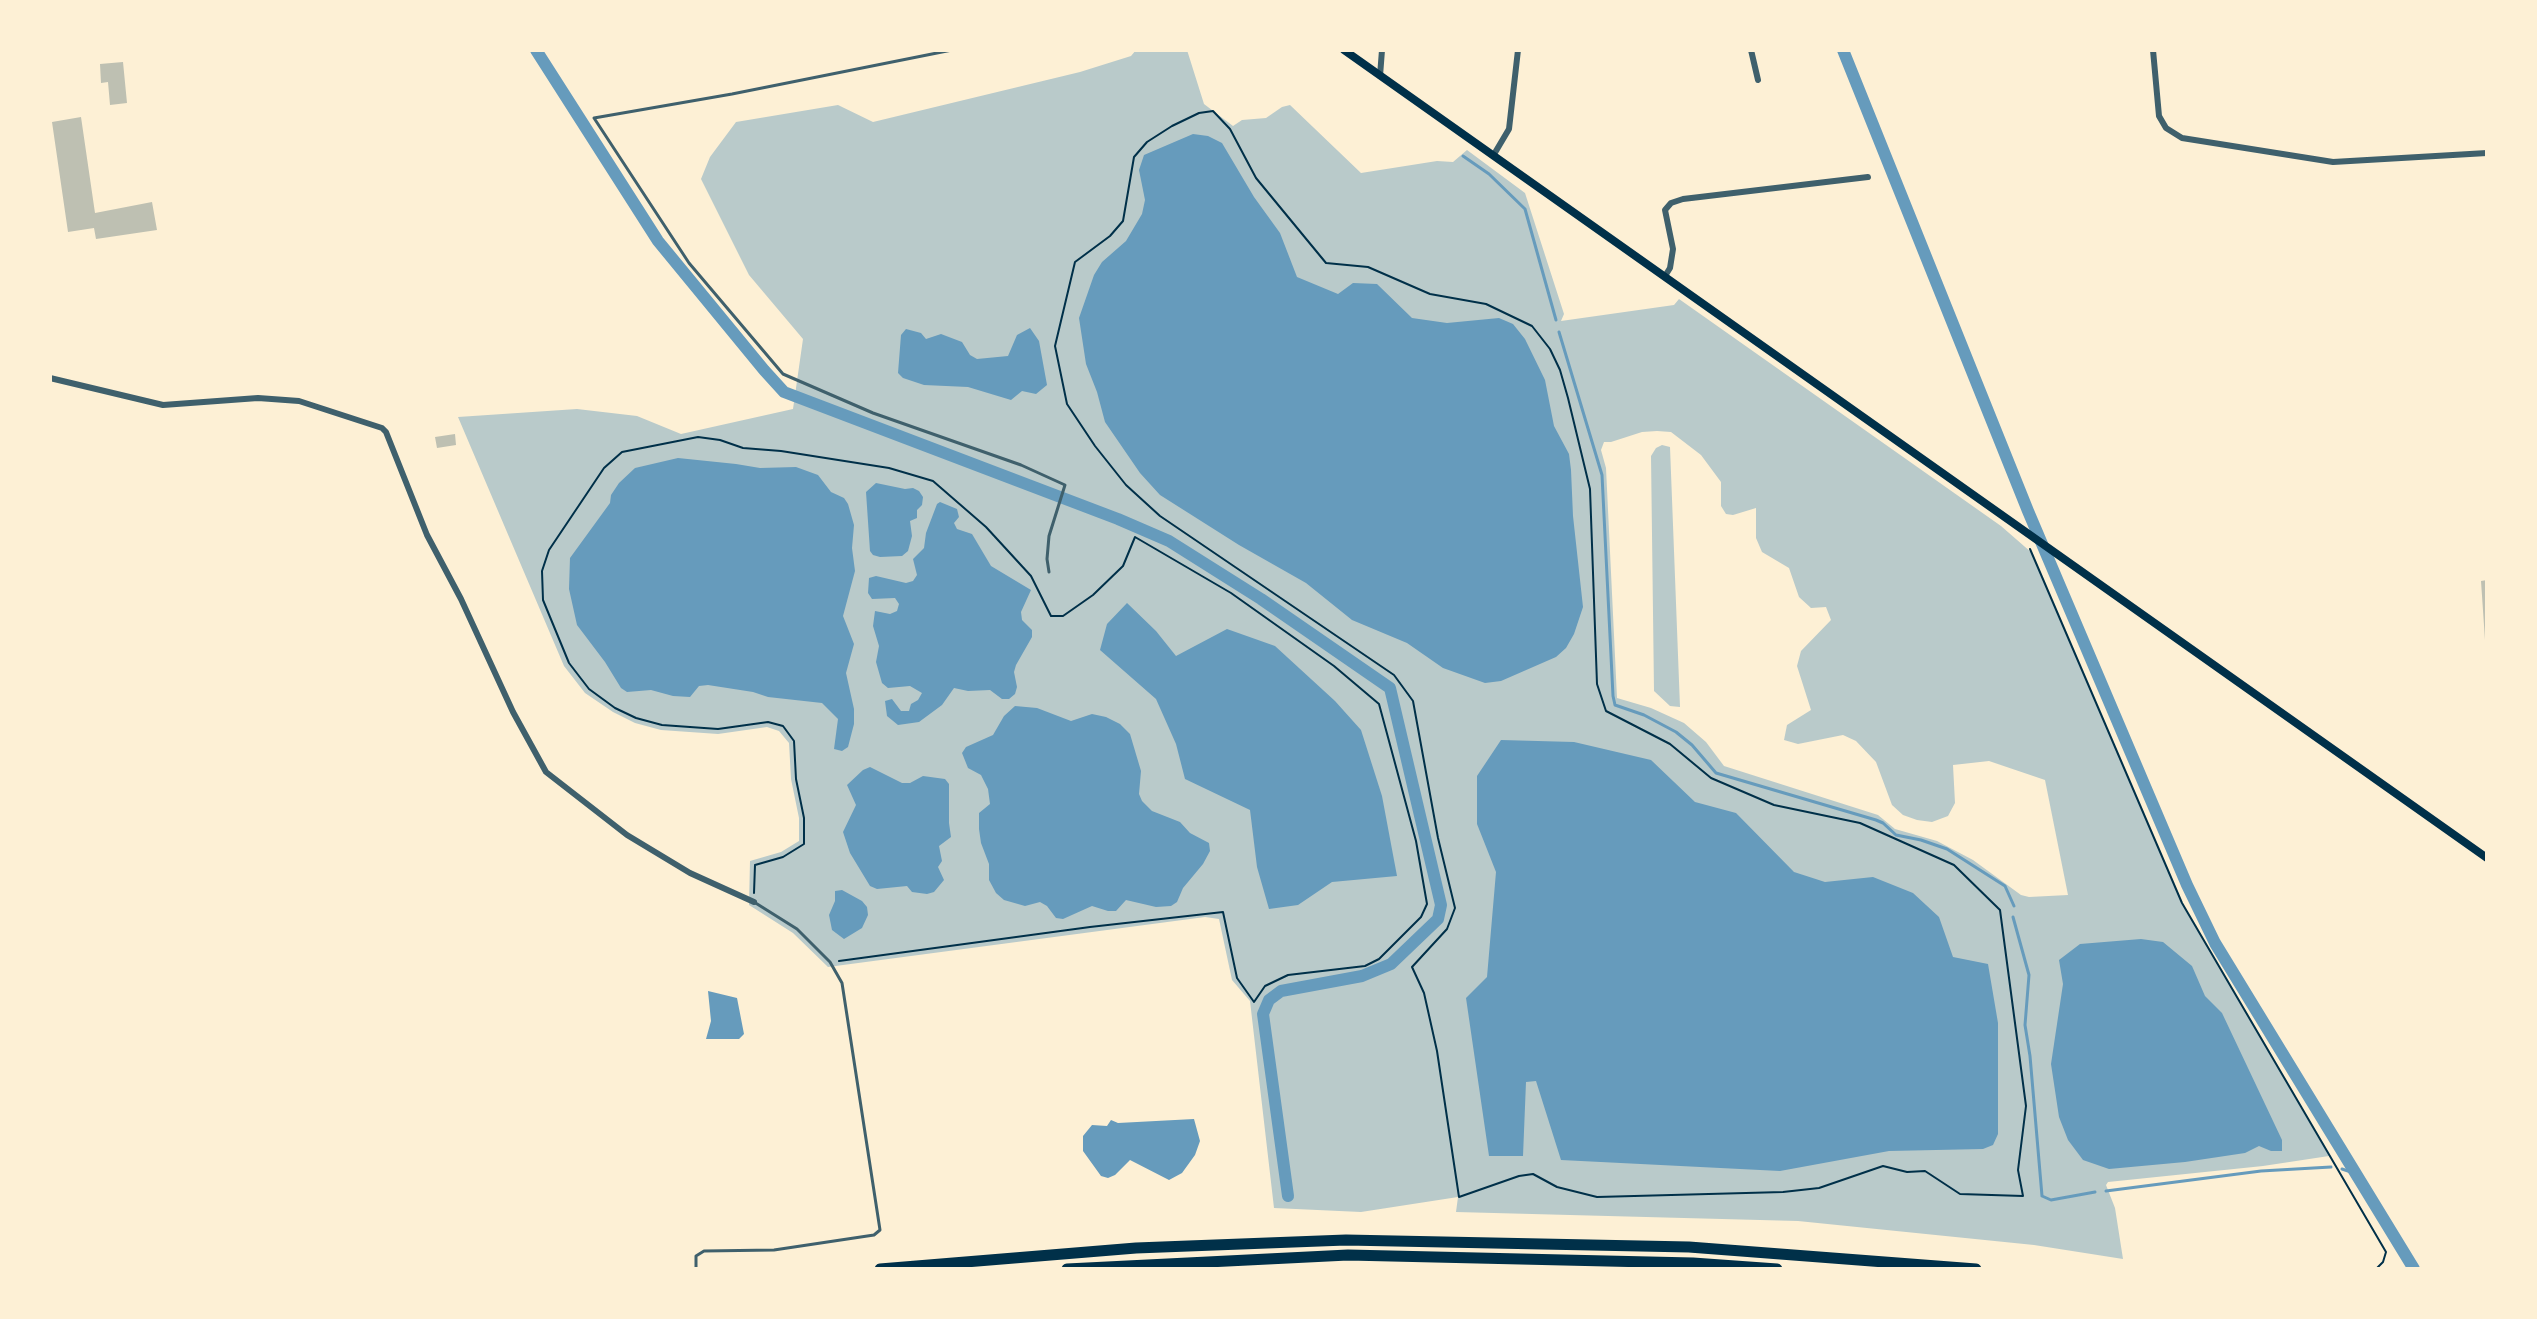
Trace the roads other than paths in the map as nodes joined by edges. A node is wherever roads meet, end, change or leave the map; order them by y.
1 (952, 50) edge
2 (1344, 50) edge
3 (1382, 50) edge
4 (1518, 50) edge
5 (1751, 50) edge
6 (2153, 50) edge
7 (1380, 76) junction
8 (1758, 80) dead end
9 (2487, 153) edge
10 (1493, 156) junction
11 (1868, 177) dead end
12 (1665, 276) junction
13 (50, 378) edge
14 (1049, 572) dead end
15 (2487, 858) edge
16 (754, 902) joint
17 (696, 1269) edge
18 (880, 1269) edge
19 (1067, 1269) edge
20 (1777, 1269) edge
21 (1976, 1269) edge

1 - 14 lane
2 - 7 main road
3 - 7 street
4 - 10 street
5 - 8 street
6 - 9 street
7 - 10 main road
10 - 12 main road
11 - 12 street
12 - 15 main road
13 - 16 street
16 - 17 lane
18 - 21 highway
19 - 20 highway

